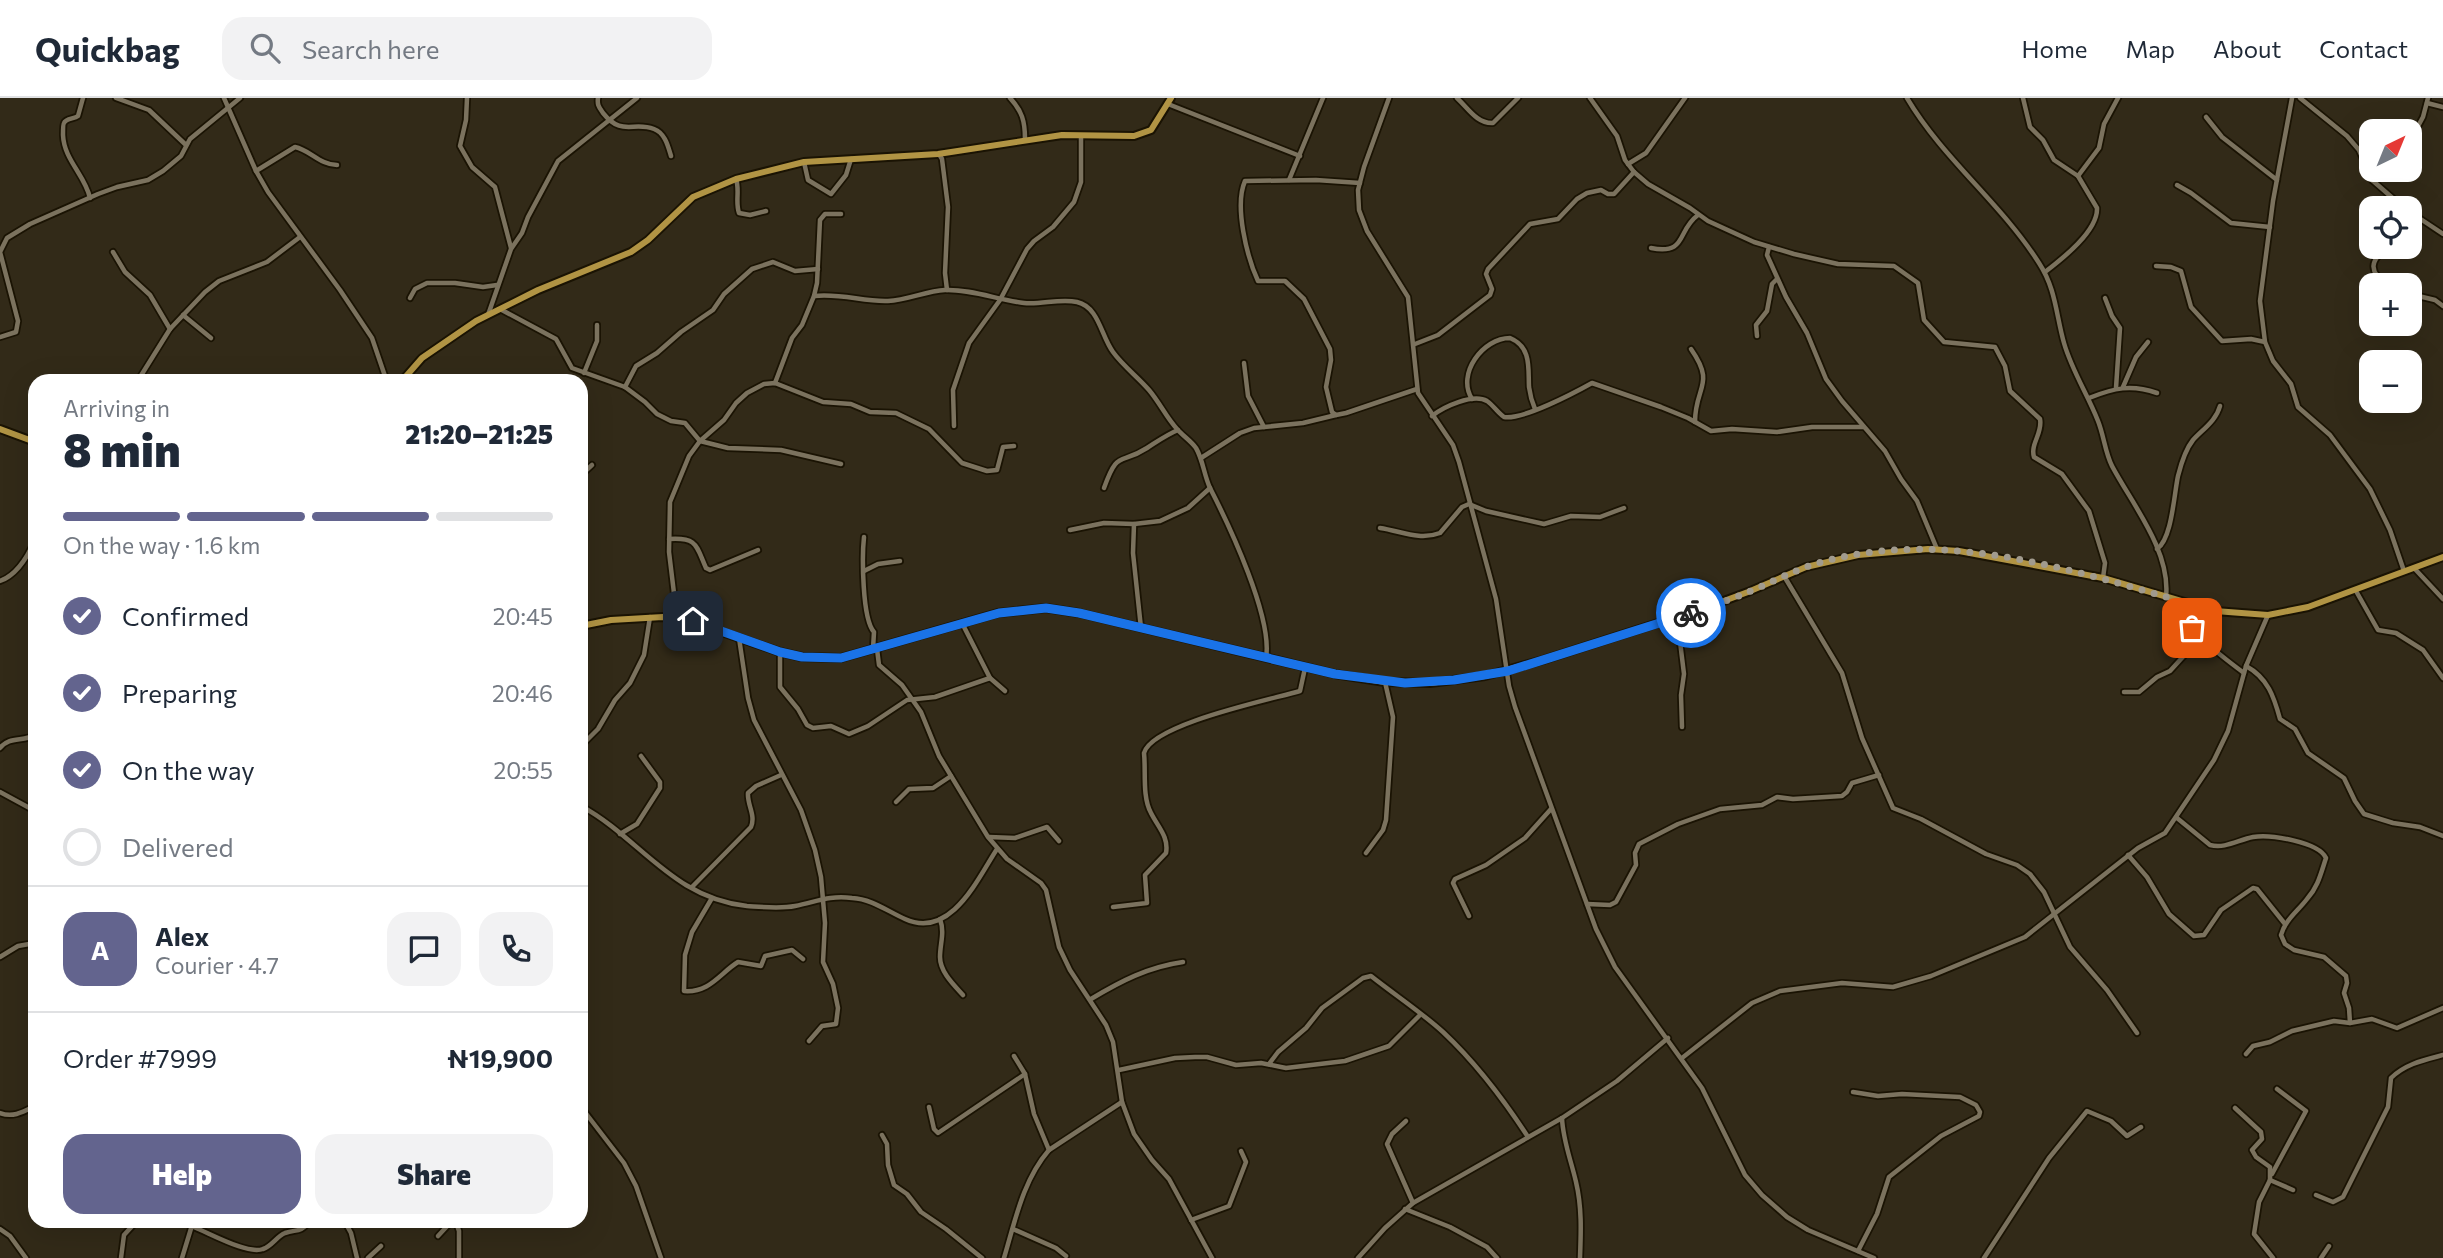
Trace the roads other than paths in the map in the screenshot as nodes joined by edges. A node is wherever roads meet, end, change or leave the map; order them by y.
1 (83, 98) edge
2 (116, 98) edge
3 (224, 98) edge
4 (240, 98) edge
5 (467, 98) edge
6 (598, 98) edge
7 (637, 98) edge
8 (1010, 98) edge
9 (1323, 98) edge
10 (1389, 98) edge
11 (1457, 98) edge
12 (1518, 98) edge
13 (1590, 98) edge
14 (1685, 98) edge
15 (1907, 98) edge
16 (2023, 98) edge
17 (2118, 98) edge
18 (2292, 98) edge
19 (2300, 98) edge
20 (2427, 100) edge
21 (1169, 101) edge
22 (229, 107) junction
23 (2443, 107) edge
24 (2206, 117) dead end
25 (2422, 119) edge
26 (610, 121) junction
27 (1081, 135) junction
28 (1025, 139) junction
29 (186, 145) junction
30 (938, 153) junction
31 (2359, 153) edge
32 (671, 156) dead end
33 (1300, 156) junction
34 (851, 159) junction
35 (804, 162) junction
36 (1628, 164) junction
37 (337, 165) dead end
38 (256, 172) junction
39 (1634, 173) junction
40 (2078, 176) junction
41 (736, 179) junction
42 (1289, 180) junction
43 (2277, 180) junction
44 (2374, 182) edge
45 (1360, 183) junction
46 (2176, 185) dead end
47 (2390, 196) edge
48 (90, 198) junction
49 (766, 211) dead end
50 (841, 214) dead end
51 (1699, 215) junction
52 (2422, 220) edge
53 (2270, 227) junction
54 (2443, 234) edge
55 (300, 237) junction
56 (1754, 242) junction
57 (1769, 247) junction
58 (511, 248) junction
59 (1651, 248) dead end
60 (113, 252) dead end
61 (1767, 255) junction
62 (2156, 266) dead end
63 (818, 269) junction
64 (2045, 272) junction
65 (1777, 279) junction
66 (497, 285) junction
67 (947, 290) junction
68 (814, 296) junction
69 (2422, 297) edge
70 (410, 298) dead end
71 (2105, 298) dead end
72 (1000, 300) junction
73 (2443, 306) edge
74 (500, 309) junction
75 (184, 315) junction
76 (488, 315) junction
77 (597, 325) dead end
78 (170, 330) junction
79 (1757, 336) dead end
80 (0, 337) edge
81 (211, 338) dead end
82 (2148, 342) dead end
83 (2265, 342) junction
84 (1415, 344) junction
85 (1690, 349) dead end
86 (1244, 363) dead end
87 (583, 373) junction
88 (142, 374) edge
89 (384, 374) edge
90 (408, 374) edge
91 (586, 374) edge
92 (588, 375) edge
93 (775, 383) junction
94 (625, 387) junction
95 (2123, 387) junction
96 (2116, 388) junction
97 (1417, 389) junction
98 (2157, 393) dead end
99 (2089, 398) junction
100 (1472, 399) junction
101 (2220, 406) dead end
102 (1535, 409) junction
103 (1336, 415) junction
104 (1432, 416) junction
105 (1695, 422) junction
106 (954, 426) dead end
107 (1264, 427) junction
108 (1863, 427) junction
109 (0, 429) edge
110 (1178, 430) junction
111 (28, 439) edge
112 (701, 441) junction
113 (1014, 446) dead end
114 (1201, 458) junction
115 (841, 464) dead end
116 (592, 465) dead end
117 (588, 469) edge
118 (1104, 488) dead end
119 (1210, 488) junction
120 (1469, 504) junction
121 (1625, 508) dead end
122 (1134, 524) junction
123 (1380, 528) dead end
124 (1070, 530) dead end
125 (864, 537) dead end
126 (669, 539) junction
127 (2157, 549) junction
128 (758, 550) dead end
129 (1937, 550) junction
130 (28, 555) edge
131 (2443, 556) edge
132 (900, 561) dead end
133 (2414, 568) junction
134 (864, 570) junction
135 (2404, 572) junction
136 (1784, 576) junction
137 (2104, 578) junction
138 (0, 581) edge
139 (2356, 591) junction
140 (2166, 597) junction
141 (2443, 599) edge
142 (2176, 600) junction
143 (2268, 615) junction
144 (650, 616) junction
145 (1677, 617) junction
146 (677, 618) junction
147 (961, 623) junction
148 (588, 625) edge
149 (1140, 628) junction
150 (2201, 637) junction
151 (739, 638) junction
152 (875, 650) junction
153 (780, 652) junction
154 (1265, 659) junction
155 (2246, 666) junction
156 (1305, 668) junction
157 (1508, 671) junction
158 (2244, 673) junction
159 (990, 678) junction
160 (2443, 678) edge
161 (1385, 682) junction
162 (1005, 691) dead end
163 (2124, 692) dead end
164 (912, 699) junction
165 (1682, 727) dead end
166 (28, 738) edge
167 (588, 739) edge
168 (0, 748) edge
169 (641, 756) dead end
170 (781, 775) junction
171 (1879, 775) junction
172 (951, 776) junction
173 (0, 792) edge
174 (896, 802) dead end
175 (28, 807) edge
176 (1551, 808) junction
177 (588, 811) edge
178 (2176, 818) junction
179 (620, 834) junction
180 (2443, 836) edge
181 (988, 837) junction
182 (1059, 841) dead end
183 (997, 849) junction
184 (1366, 853) dead end
185 (2128, 855) junction
186 (692, 887) junction
187 (712, 898) junction
188 (823, 898) junction
189 (1587, 904) junction
190 (1113, 907) dead end
191 (2054, 915) junction
192 (1469, 916) dead end
193 (940, 919) junction
194 (2285, 924) junction
195 (28, 944) edge
196 (0, 957) edge
197 (803, 959) dead end
198 (1183, 962) dead end
199 (963, 995) dead end
200 (1091, 999) junction
201 (2443, 1008) edge
202 (1419, 1016) junction
203 (2350, 1023) junction
204 (2137, 1033) dead end
205 (1668, 1038) junction
206 (809, 1041) dead end
207 (2246, 1054) dead end
208 (2443, 1055) edge
209 (1014, 1056) dead end
210 (1682, 1058) junction
211 (1269, 1064) junction
212 (1119, 1070) junction
213 (1025, 1074) junction
214 (2277, 1089) dead end
215 (1853, 1092) dead end
216 (1122, 1102) junction
217 (929, 1107) dead end
218 (2235, 1108) dead end
219 (28, 1110) edge
220 (0, 1113) edge
221 (588, 1116) edge
222 (1562, 1118) junction
223 (1406, 1121) dead end
224 (2141, 1127) dead end
225 (882, 1135) dead end
226 (1528, 1137) junction
227 (1049, 1150) junction
228 (1241, 1151) dead end
229 (2271, 1177) junction
230 (2293, 1190) dead end
231 (2316, 1195) dead end
232 (1413, 1203) junction
233 (1405, 1209) junction
234 (1191, 1220) junction
235 (130, 1228) edge
236 (191, 1228) edge
237 (200, 1228) edge
238 (302, 1228) edge
239 (348, 1228) edge
240 (445, 1228) edge
241 (458, 1228) edge
242 (0, 1229) edge
243 (1013, 1229) junction
244 (438, 1236) dead end
245 (381, 1246) dead end
246 (2329, 1246) dead end
247 (1858, 1251) junction
248 (1066, 1256) dead end
249 (26, 1258) edge
250 (121, 1258) edge
251 (183, 1258) edge
252 (357, 1258) edge
253 (368, 1258) edge
254 (459, 1258) edge
255 (661, 1258) edge
256 (982, 1258) edge
257 (1004, 1258) edge
258 (1212, 1258) edge
259 (1358, 1258) edge
260 (1497, 1258) edge
261 (1580, 1258) edge
262 (1874, 1258) edge
263 (1984, 1258) edge
264 (2273, 1258) edge
265 (2321, 1258) edge

1 - 48 street
2 - 29 street
3 - 22 street
4 - 22 street
5 - 58 street
6 - 26 street
7 - 26 street
8 - 28 street
9 - 33 street
10 - 45 street
11 - 12 street
13 - 36 street
14 - 36 street
15 - 64 street
16 - 40 street
17 - 40 street
18 - 43 street
19 - 31 street
20 - 23 street
20 - 25 street
21 - 27 main road
21 - 33 street
22 - 29 street
22 - 38 street
24 - 43 street
26 - 32 street
26 - 58 street
27 - 28 main road
27 - 72 street
28 - 30 main road
29 - 48 street
30 - 34 main road
30 - 67 street
33 - 42 street
34 - 35 main road
34 - 35 street
35 - 41 main road
36 - 39 street
37 - 38 street
38 - 55 street
39 - 51 street
39 - 84 street
40 - 64 street
41 - 49 street
41 - 74 main road
42 - 45 street
42 - 103 street
43 - 53 street
44 - 47 street
45 - 84 street
46 - 53 street
48 - 80 street
50 - 63 street
51 - 56 street
51 - 59 street
52 - 54 street
53 - 83 street
55 - 75 street
55 - 89 street
56 - 57 street
56 - 61 street
57 - 61 street
57 - 137 street
58 - 66 street
60 - 78 street
61 - 65 street
62 - 83 street
63 - 68 street
63 - 94 street
64 - 99 street
65 - 79 street
65 - 108 street
66 - 70 street
66 - 76 street
67 - 68 street
67 - 72 street
68 - 93 street
69 - 73 street
71 - 96 street
72 - 106 street
72 - 110 street
74 - 76 main road
74 - 87 street
75 - 78 street
75 - 81 street
76 - 90 main road
77 - 87 street
78 - 88 street
82 - 95 street
83 - 135 street
84 - 97 street
85 - 105 street
86 - 107 street
87 - 91 street
92 - 94 street
93 - 112 street
93 - 113 street
94 - 112 street
95 - 96 street
95 - 98 street
96 - 99 street
97 - 103 street
97 - 104 street
99 - 127 street
100 - 102 street
100 - 102 street
100 - 104 street
101 - 127 street
102 - 105 street
103 - 107 street
104 - 120 street
105 - 108 street
107 - 114 street
108 - 129 street
109 - 111 main road
110 - 114 street
110 - 118 street
112 - 115 street
112 - 126 street
114 - 119 street
116 - 117 street
119 - 122 street
119 - 154 street
120 - 121 street
120 - 123 street
120 - 157 street
122 - 124 street
122 - 149 street
125 - 134 street
126 - 128 street
126 - 146 street
127 - 140 street
129 - 136 main road
129 - 137 main road
130 - 138 street
131 - 133 main road
132 - 134 street
133 - 135 main road
133 - 141 street
134 - 152 street
135 - 139 main road
136 - 145 main road
136 - 171 street
137 - 140 main road
139 - 143 main road
139 - 160 street
140 - 142 main road
142 - 143 main road
142 - 150 street
143 - 155 street
144 - 146 main road
144 - 148 main road
144 - 167 street
145 - 157 main road
145 - 165 street
146 - 151 main road
147 - 149 main road
147 - 152 main road
147 - 159 street
149 - 154 main road
150 - 158 street
150 - 163 street
151 - 153 main road
151 - 170 street
152 - 153 main road
152 - 164 street
153 - 164 street
154 - 156 main road
155 - 158 street
155 - 180 street
156 - 161 main road
156 - 190 street
157 - 161 main road
157 - 176 street
158 - 178 street
159 - 162 street
159 - 164 street
161 - 184 street
164 - 172 street
166 - 168 street
169 - 179 street
170 - 186 street
170 - 188 street
171 - 189 street
171 - 191 street
172 - 174 street
172 - 181 street
173 - 175 street
176 - 189 street
176 - 192 street
177 - 179 street
178 - 185 street
178 - 194 street
179 - 186 street
181 - 182 street
181 - 183 street
183 - 193 street
183 - 200 street
185 - 191 street
185 - 194 street
186 - 187 street
187 - 188 street
187 - 197 street
188 - 193 street
188 - 206 street
189 - 205 street
191 - 204 street
191 - 210 street
193 - 199 street
194 - 203 street
195 - 196 street
198 - 200 street
200 - 212 street
201 - 203 street
202 - 211 street
202 - 211 street
202 - 226 street
203 - 207 street
205 - 210 street
205 - 222 street
208 - 231 street
209 - 213 street
210 - 247 street
211 - 212 street
212 - 216 street
213 - 217 street
213 - 227 street
214 - 229 street
215 - 247 street
216 - 227 street
216 - 234 street
218 - 229 street
219 - 220 street
221 - 255 street
222 - 226 street
222 - 261 street
223 - 232 street
224 - 263 street
225 - 256 street
226 - 232 street
227 - 243 street
228 - 234 street
229 - 230 street
229 - 264 street
232 - 233 street
233 - 259 street
233 - 260 street
234 - 258 street
235 - 250 street
236 - 251 street
237 - 238 street
239 - 252 street
240 - 244 street
241 - 254 street
242 - 249 street
243 - 248 street
243 - 257 street
245 - 253 street
246 - 265 street
247 - 262 street

